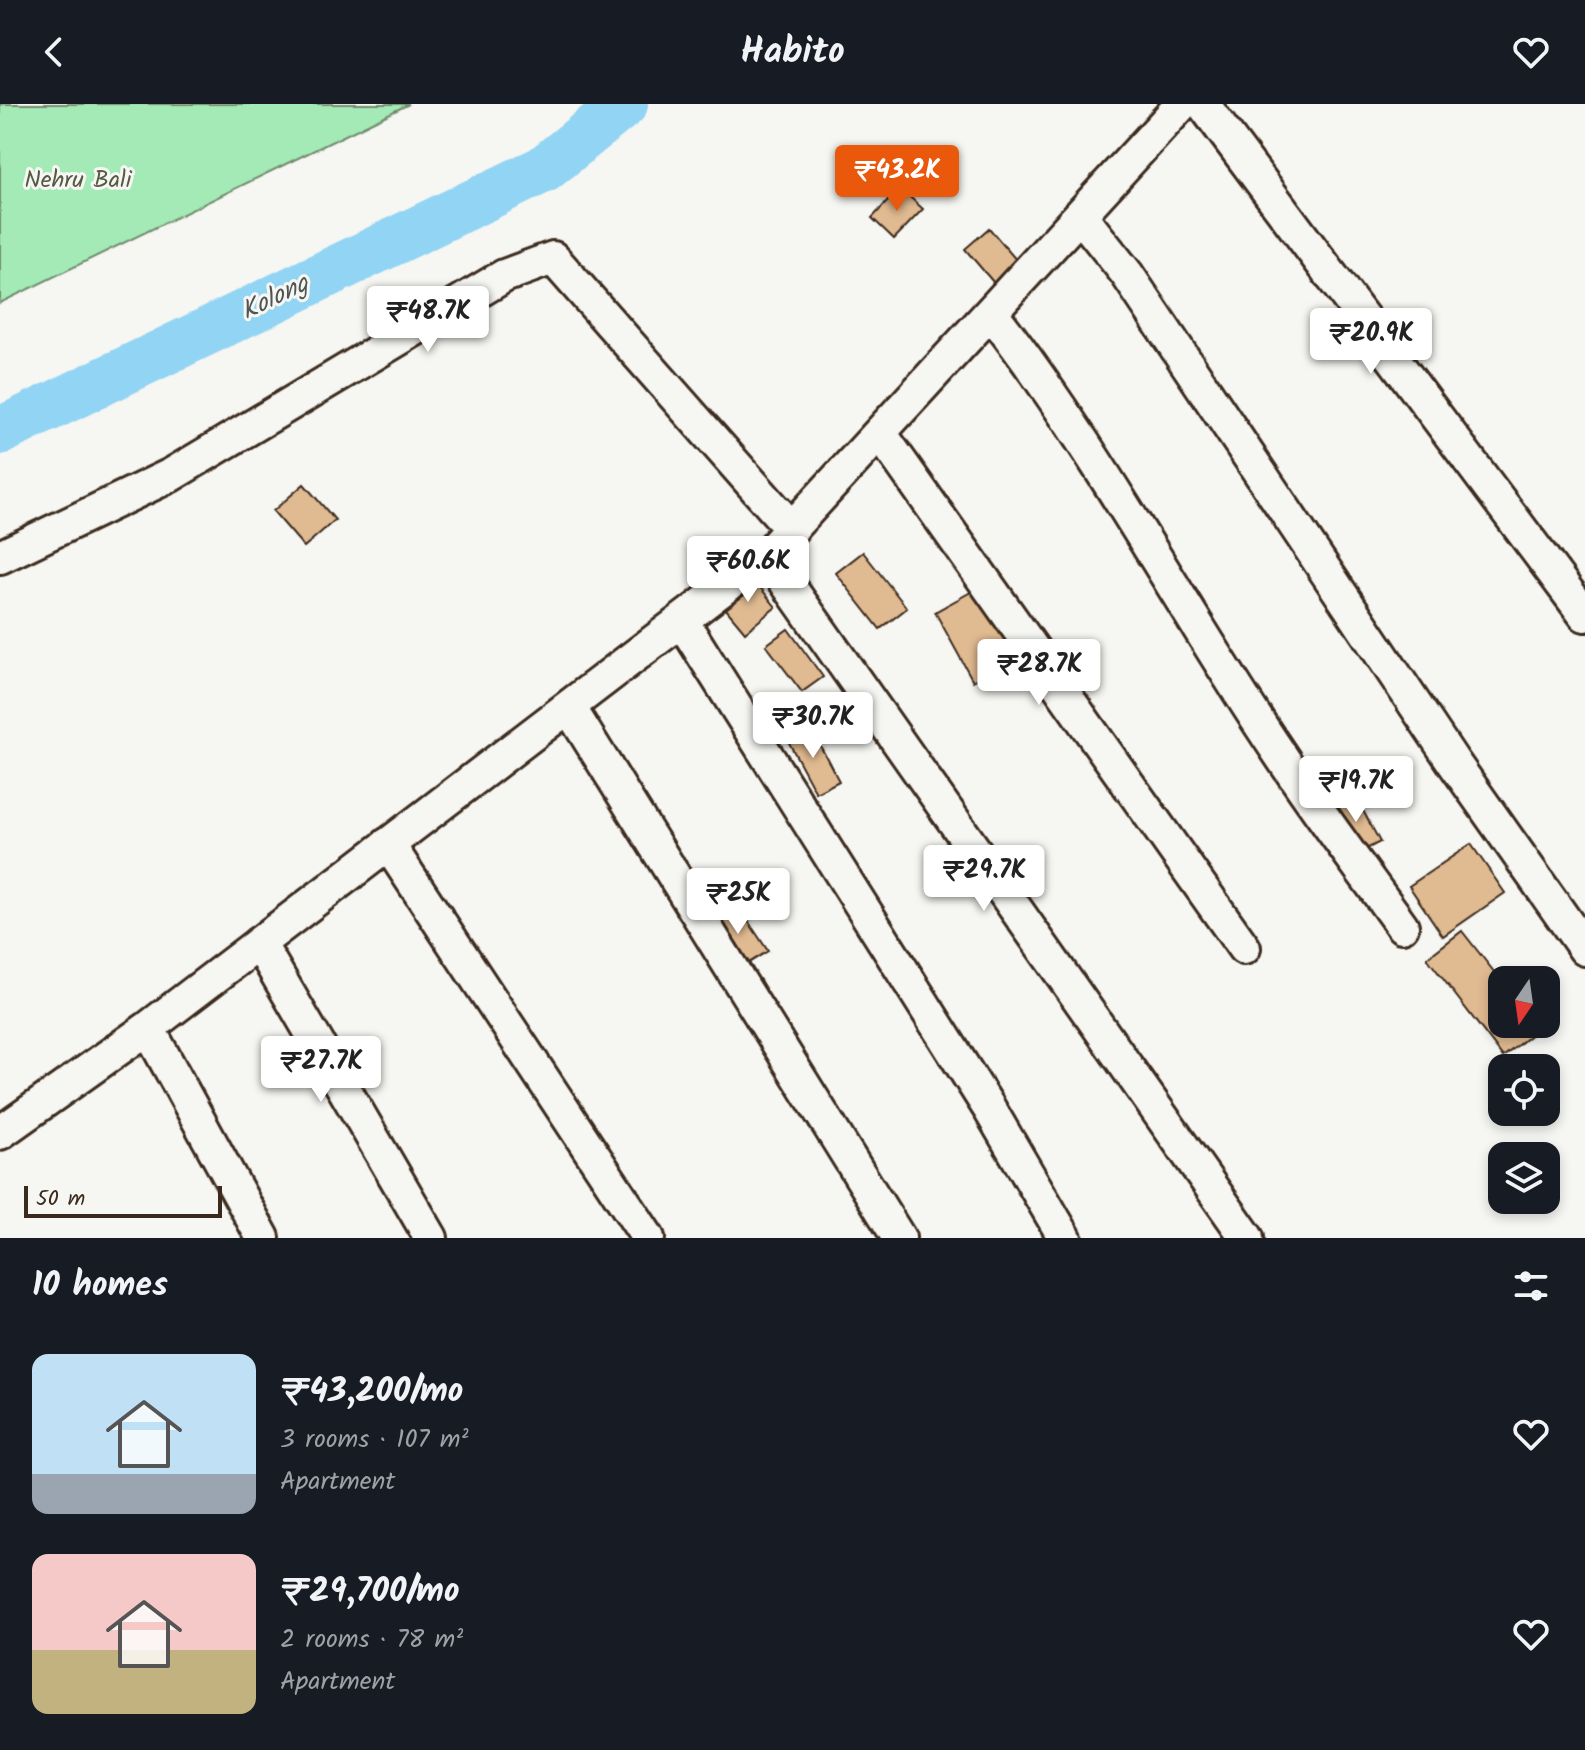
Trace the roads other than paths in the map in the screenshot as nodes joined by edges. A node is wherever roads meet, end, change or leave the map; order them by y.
1 (1182, 104) edge
2 (1203, 104) edge
3 (1080, 215) junction
4 (991, 312) junction
5 (880, 433) junction
6 (792, 529) junction
7 (767, 555) junction
8 (0, 557) edge
9 (1585, 615) edge
10 (682, 621) junction
11 (569, 707) junction
12 (388, 844) junction
13 (1402, 926) dead end
14 (259, 943) junction
15 (1244, 948) dead end
16 (1585, 949) edge
17 (148, 1028) junction
18 (0, 1133) edge
19 (263, 1238) edge
20 (431, 1238) edge
21 (648, 1238) edge
22 (899, 1238) edge
23 (1065, 1238) edge
24 (1247, 1238) edge

1 - 3 street
2 - 9 street
3 - 4 street
3 - 16 street
4 - 5 street
4 - 13 street
5 - 6 street
5 - 15 street
6 - 7 street
6 - 8 street
7 - 10 street
7 - 24 street
10 - 11 street
10 - 23 street
11 - 12 street
11 - 22 street
12 - 14 street
12 - 21 street
14 - 17 street
14 - 20 street
17 - 18 street
17 - 19 street

